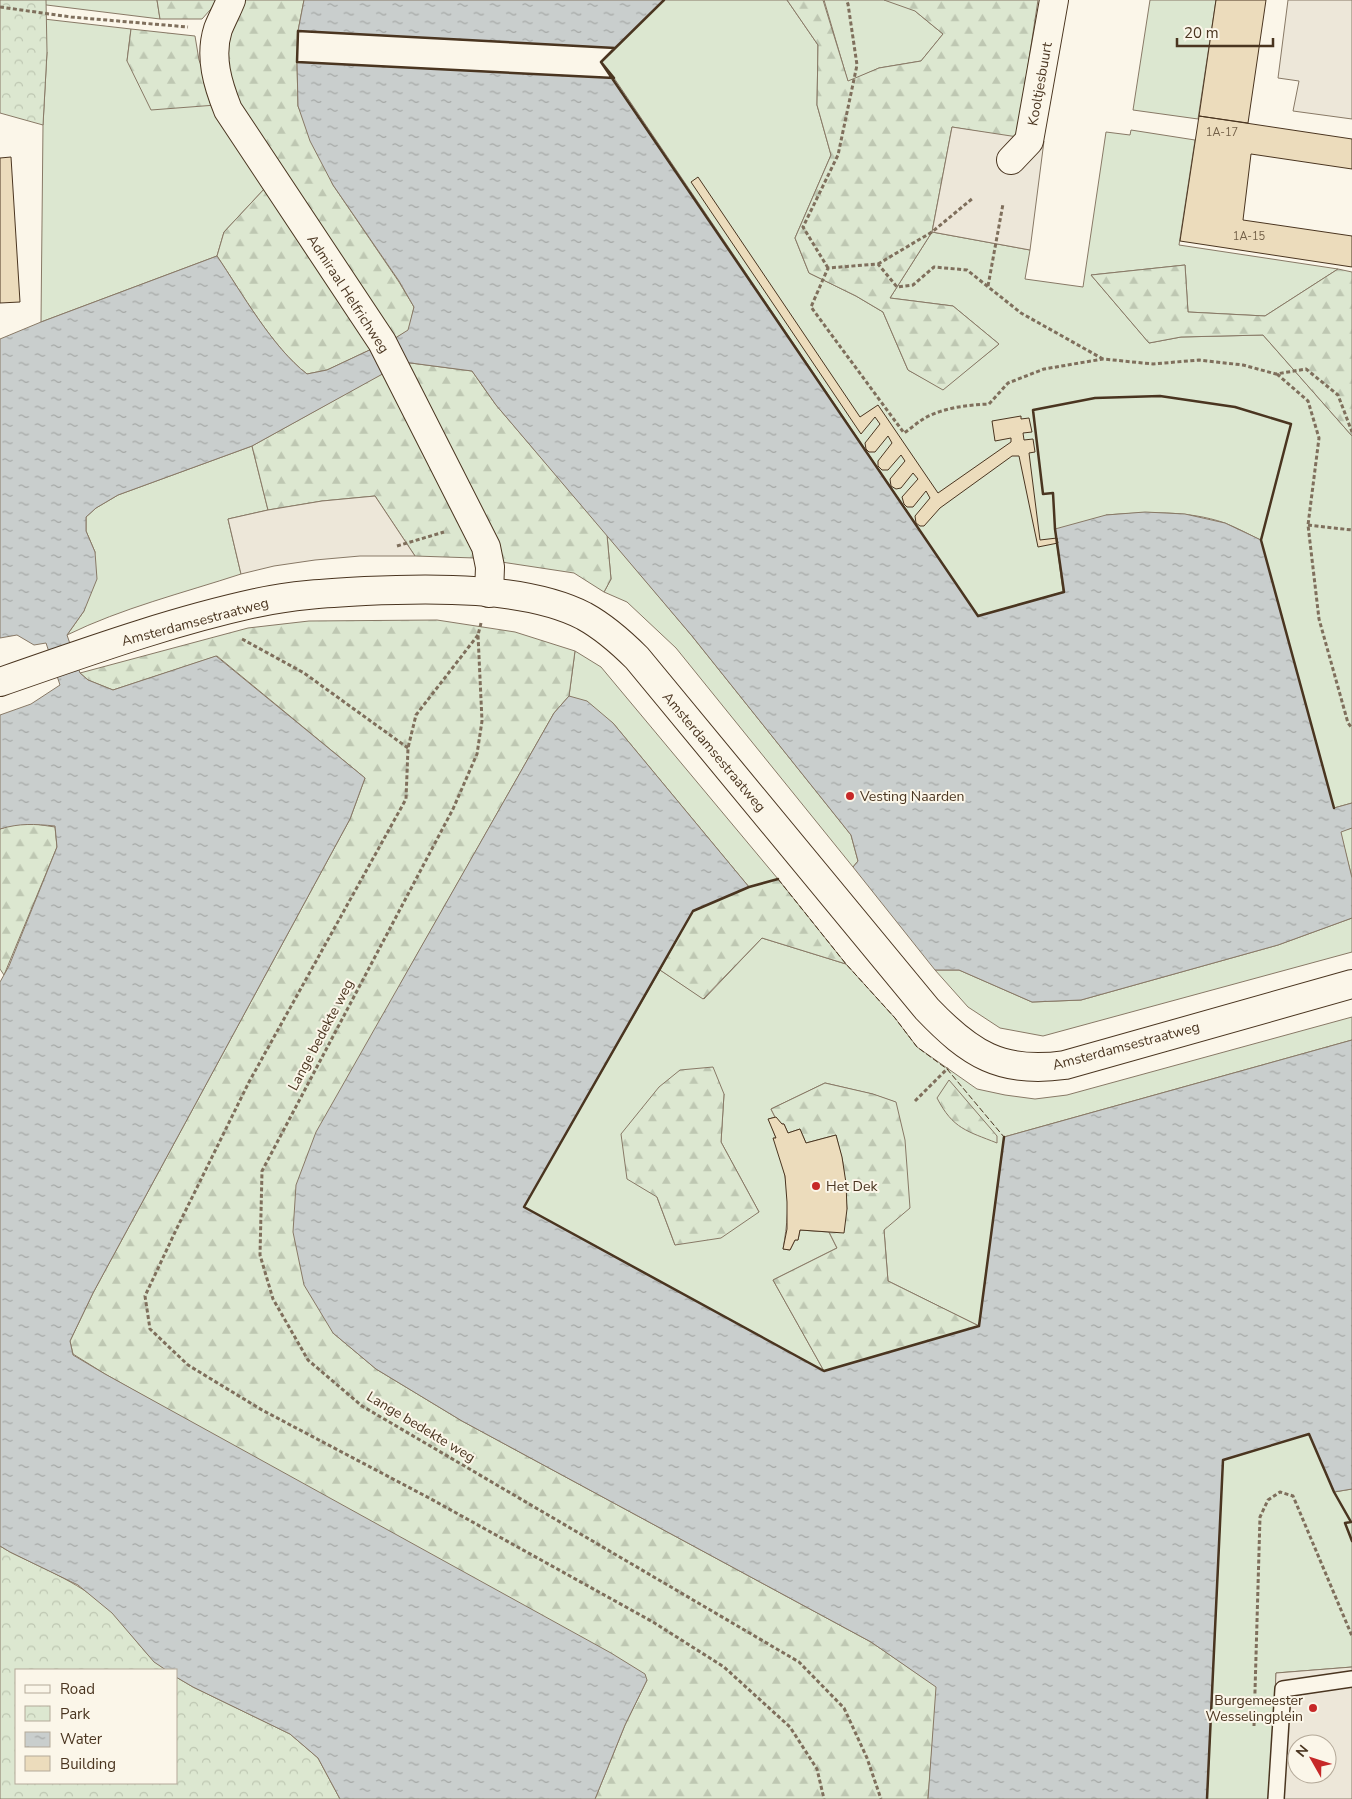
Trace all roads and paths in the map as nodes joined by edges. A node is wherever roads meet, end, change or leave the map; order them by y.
1 (231, 0) edge
2 (846, 0) edge
3 (1054, 0) edge
4 (0, 7) edge
5 (217, 31) junction
6 (1011, 160) dead end
7 (973, 198) dead end
8 (1003, 204) dead end
9 (878, 264) junction
10 (828, 268) junction
11 (988, 286) junction
12 (1103, 359) junction
13 (1276, 374) junction
14 (1352, 432) edge
15 (474, 523) junction
16 (1308, 525) junction
17 (1352, 530) edge
18 (397, 546) dead end
19 (489, 593) junction
20 (202, 617) junction
21 (482, 619) dead end
22 (478, 634) junction
23 (0, 682) edge
24 (1352, 728) edge
25 (408, 748) junction
26 (1352, 984) edge
27 (942, 1061) dead end
28 (949, 1067) junction
29 (956, 1072) dead end
30 (914, 1101) dead end
31 (1352, 1636) edge
32 (1352, 1679) edge
33 (1254, 1735) dead end
34 (824, 1799) edge
35 (881, 1799) edge
36 (1276, 1799) edge

1 - 5 street, Admiraal Helfrichweg
2 - 10 path
3 - 6 street, Kooltjesbuurt
4 - 5 path
5 - 15 street, Admiraal Helfrichweg
7 - 9 path
8 - 11 path
9 - 10 path
9 - 11 path
10 - 12 path
11 - 12 path
12 - 13 path
13 - 14 path
13 - 16 path
15 - 18 path
15 - 19 street, Admiraal Helfrichweg
16 - 17 path
16 - 24 path
19 - 20 street, Amsterdamsestraatweg
19 - 26 street, Amsterdamsestraatweg
20 - 23 street, Amsterdamsestraatweg
20 - 25 path
21 - 22 path, Lange bedekte weg
22 - 25 path
22 - 35 path, Lange bedekte weg
25 - 34 path
27 - 28 path
28 - 29 path
28 - 30 path
31 - 33 path
32 - 36 lane

